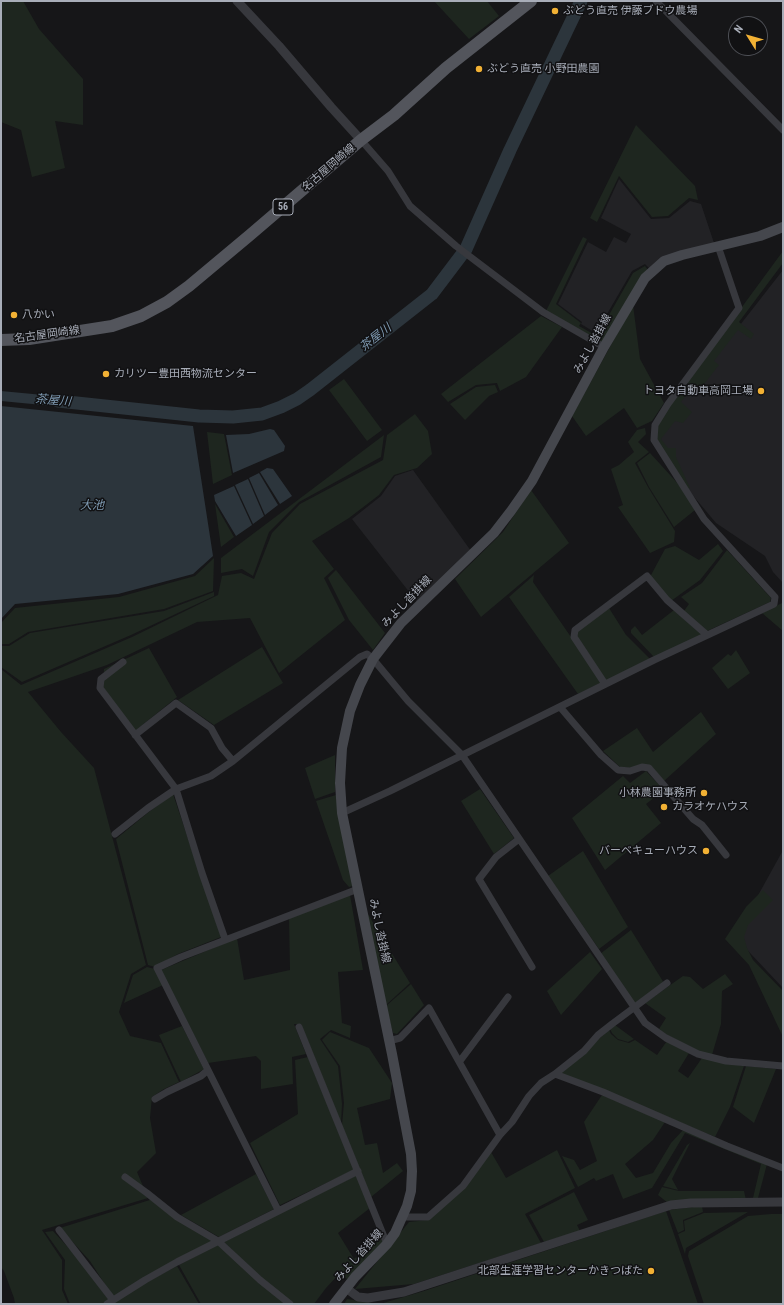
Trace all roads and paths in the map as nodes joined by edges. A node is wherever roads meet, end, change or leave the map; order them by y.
1 (237, 1) edge
2 (531, 1) edge
3 (656, 1) edge
4 (783, 130) edge
5 (362, 140) junction
6 (783, 227) edge
7 (718, 246) junction
8 (1, 340) edge
9 (604, 347) junction
10 (707, 635) junction
11 (373, 659) junction
12 (123, 662) dead end
13 (605, 684) junction
14 (560, 706) junction
15 (135, 735) junction
16 (462, 755) junction
17 (233, 762) junction
18 (176, 789) junction
19 (342, 813) junction
20 (115, 834) dead end
21 (519, 839) junction
22 (726, 855) dead end
23 (358, 888) junction
24 (226, 939) junction
25 (532, 967) dead end
26 (667, 983) dead end
27 (508, 997) dead end
28 (634, 1008) junction
29 (299, 1027) dead end
30 (389, 1041) junction
31 (460, 1061) junction
32 (783, 1066) edge
33 (208, 1070) junction
34 (555, 1074) junction
35 (155, 1099) dead end
36 (500, 1135) junction
37 (783, 1168) edge
38 (358, 1171) junction
39 (126, 1177) dead end
40 (783, 1202) edge
41 (278, 1210) junction
42 (403, 1217) junction
43 (59, 1230) dead end
44 (218, 1241) junction
45 (387, 1244) junction
46 (346, 1288) junction
47 (110, 1302) edge
48 (290, 1304) edge
49 (334, 1304) edge

1 - 5 street
2 - 5 main road, 名古屋岡崎線 / 56
3 - 4 street
5 - 8 main road, 名古屋岡崎線 / 56
5 - 9 street
6 - 7 main road, みよし沓掛線
7 - 9 main road, みよし沓掛線
7 - 10 street
9 - 11 main road, みよし沓掛線
10 - 13 street
10 - 13 street
11 - 16 street
11 - 17 street
11 - 19 main road, みよし沓掛線
12 - 15 street
13 - 14 street
14 - 16 street
14 - 22 street
15 - 17 street
15 - 18 street
16 - 19 street
16 - 21 street
17 - 18 street
18 - 20 street
18 - 24 street
19 - 23 main road, みよし沓掛線
21 - 25 street
21 - 28 street
23 - 24 street
23 - 30 main road, みよし沓掛線
24 - 33 street
26 - 28 street
27 - 31 street
28 - 32 street
28 - 34 street
29 - 38 street
30 - 31 street
30 - 42 main road, みよし沓掛線
31 - 36 street
33 - 35 street
33 - 41 street
34 - 36 street
34 - 37 street
36 - 42 street
38 - 41 street
38 - 45 street
39 - 44 street
40 - 46 street
41 - 44 street
42 - 45 main road, みよし沓掛線
43 - 47 street
44 - 47 street
44 - 48 street
45 - 46 main road, みよし沓掛線
46 - 49 main road, みよし沓掛線

